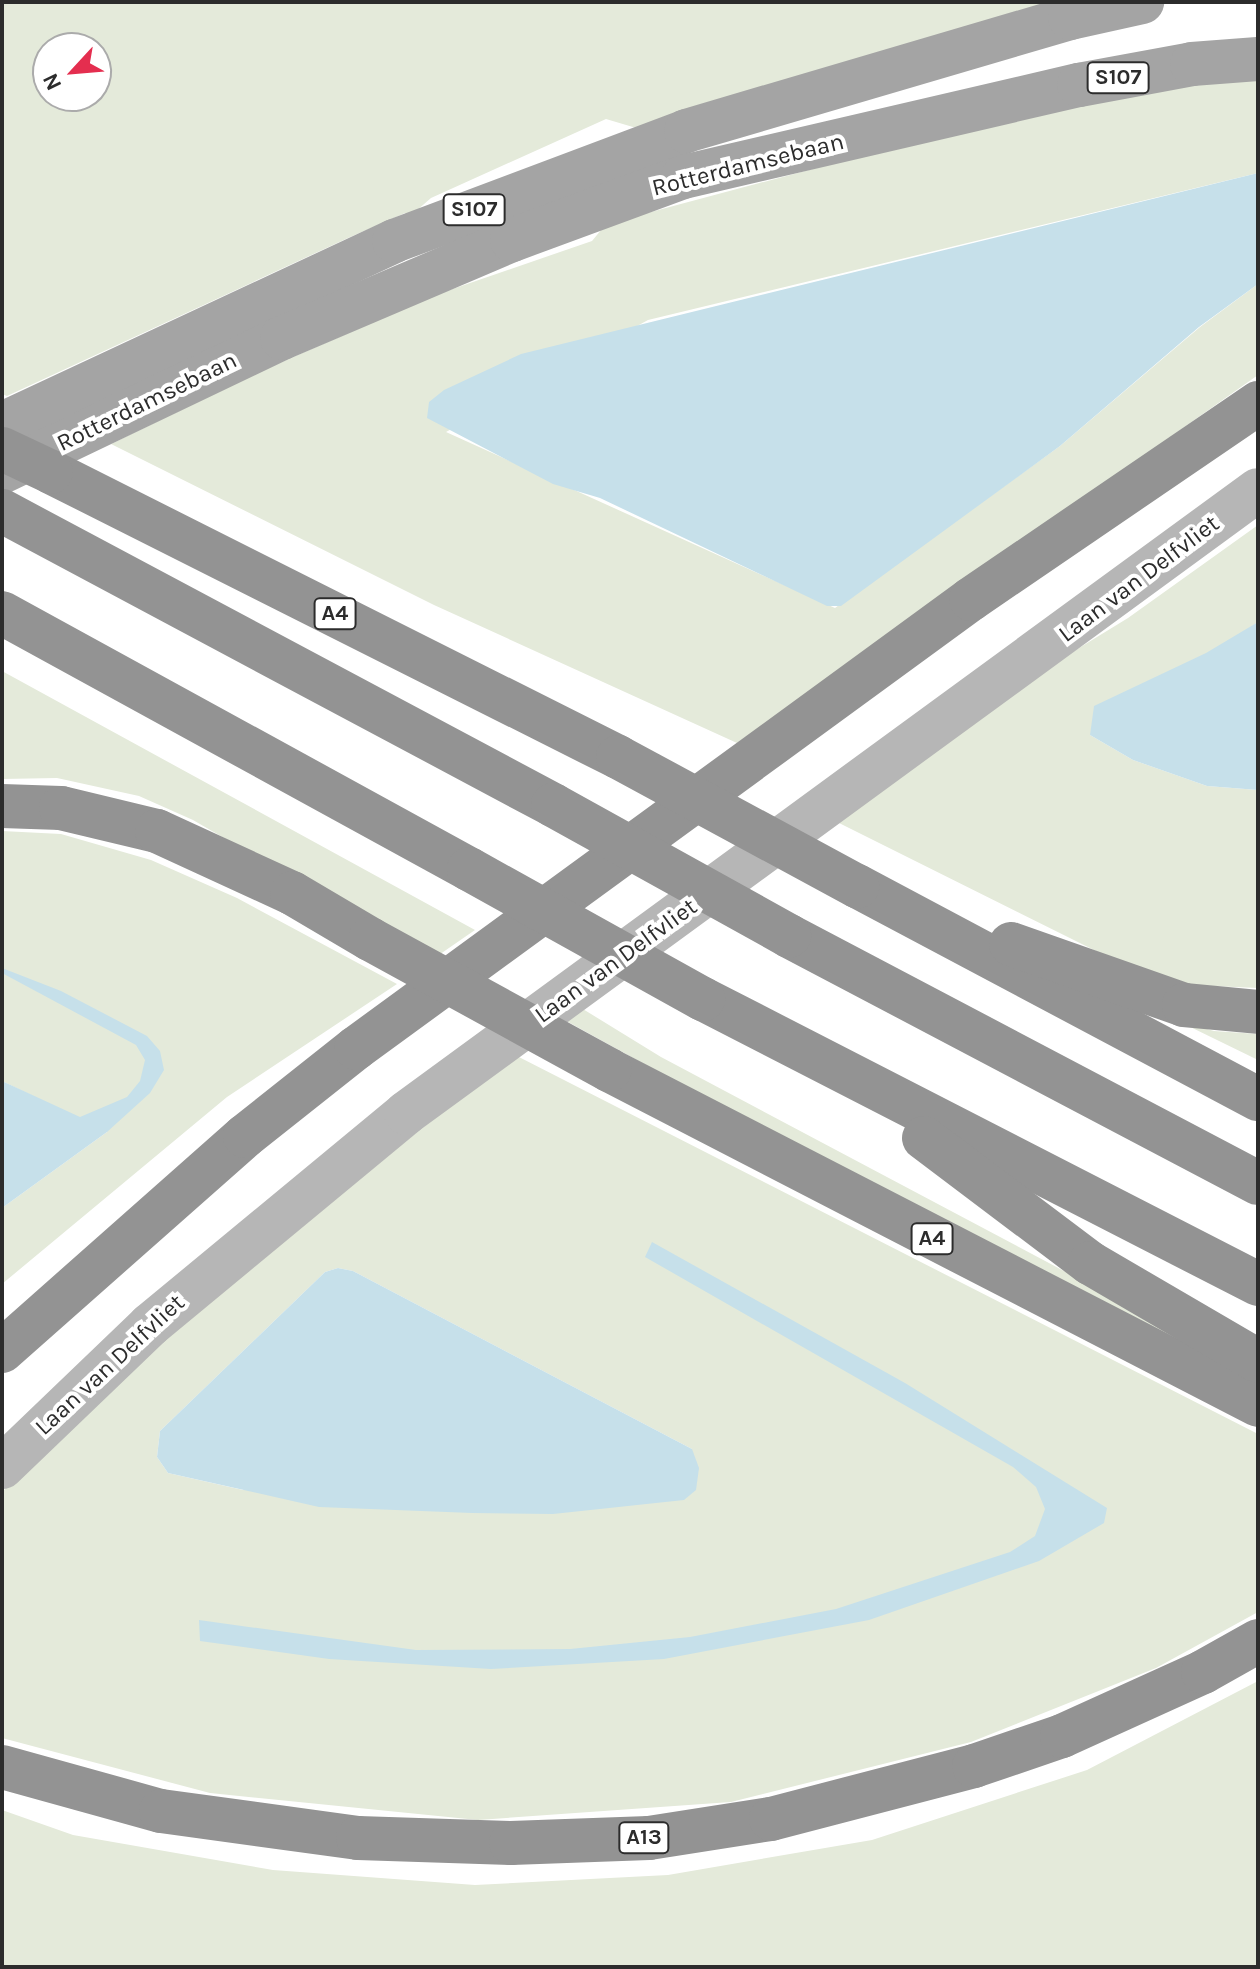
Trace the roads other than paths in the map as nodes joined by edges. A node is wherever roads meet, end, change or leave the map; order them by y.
1 (1142, 2) edge
2 (1258, 59) edge
3 (1258, 403) edge
4 (2, 424) edge
5 (2, 449) edge
6 (2, 472) edge
7 (1258, 490) edge
8 (2, 511) edge
9 (2, 613) edge
10 (2, 806) edge
11 (857, 886) junction
12 (1258, 1012) edge
13 (829, 1067) junction
14 (1258, 1099) edge
15 (1258, 1183) edge
16 (1258, 1284) edge
17 (2, 1351) edge
18 (1258, 1361) edge
19 (1258, 1405) edge
20 (2, 1467) edge
21 (1258, 1641) edge
22 (2, 1767) edge

1 - 4 main road, Rotterdamsebaan / S107
2 - 6 main road, Rotterdamsebaan / S107
3 - 17 highway
5 - 11 highway, A4, bridge
7 - 20 main road, Laan van Delfvliet
8 - 15 highway, bridge
9 - 13 highway, bridge
10 - 19 highway, A4, bridge
11 - 12 highway, A4
11 - 14 highway, A4
13 - 16 highway
13 - 18 highway
21 - 22 highway, A13

